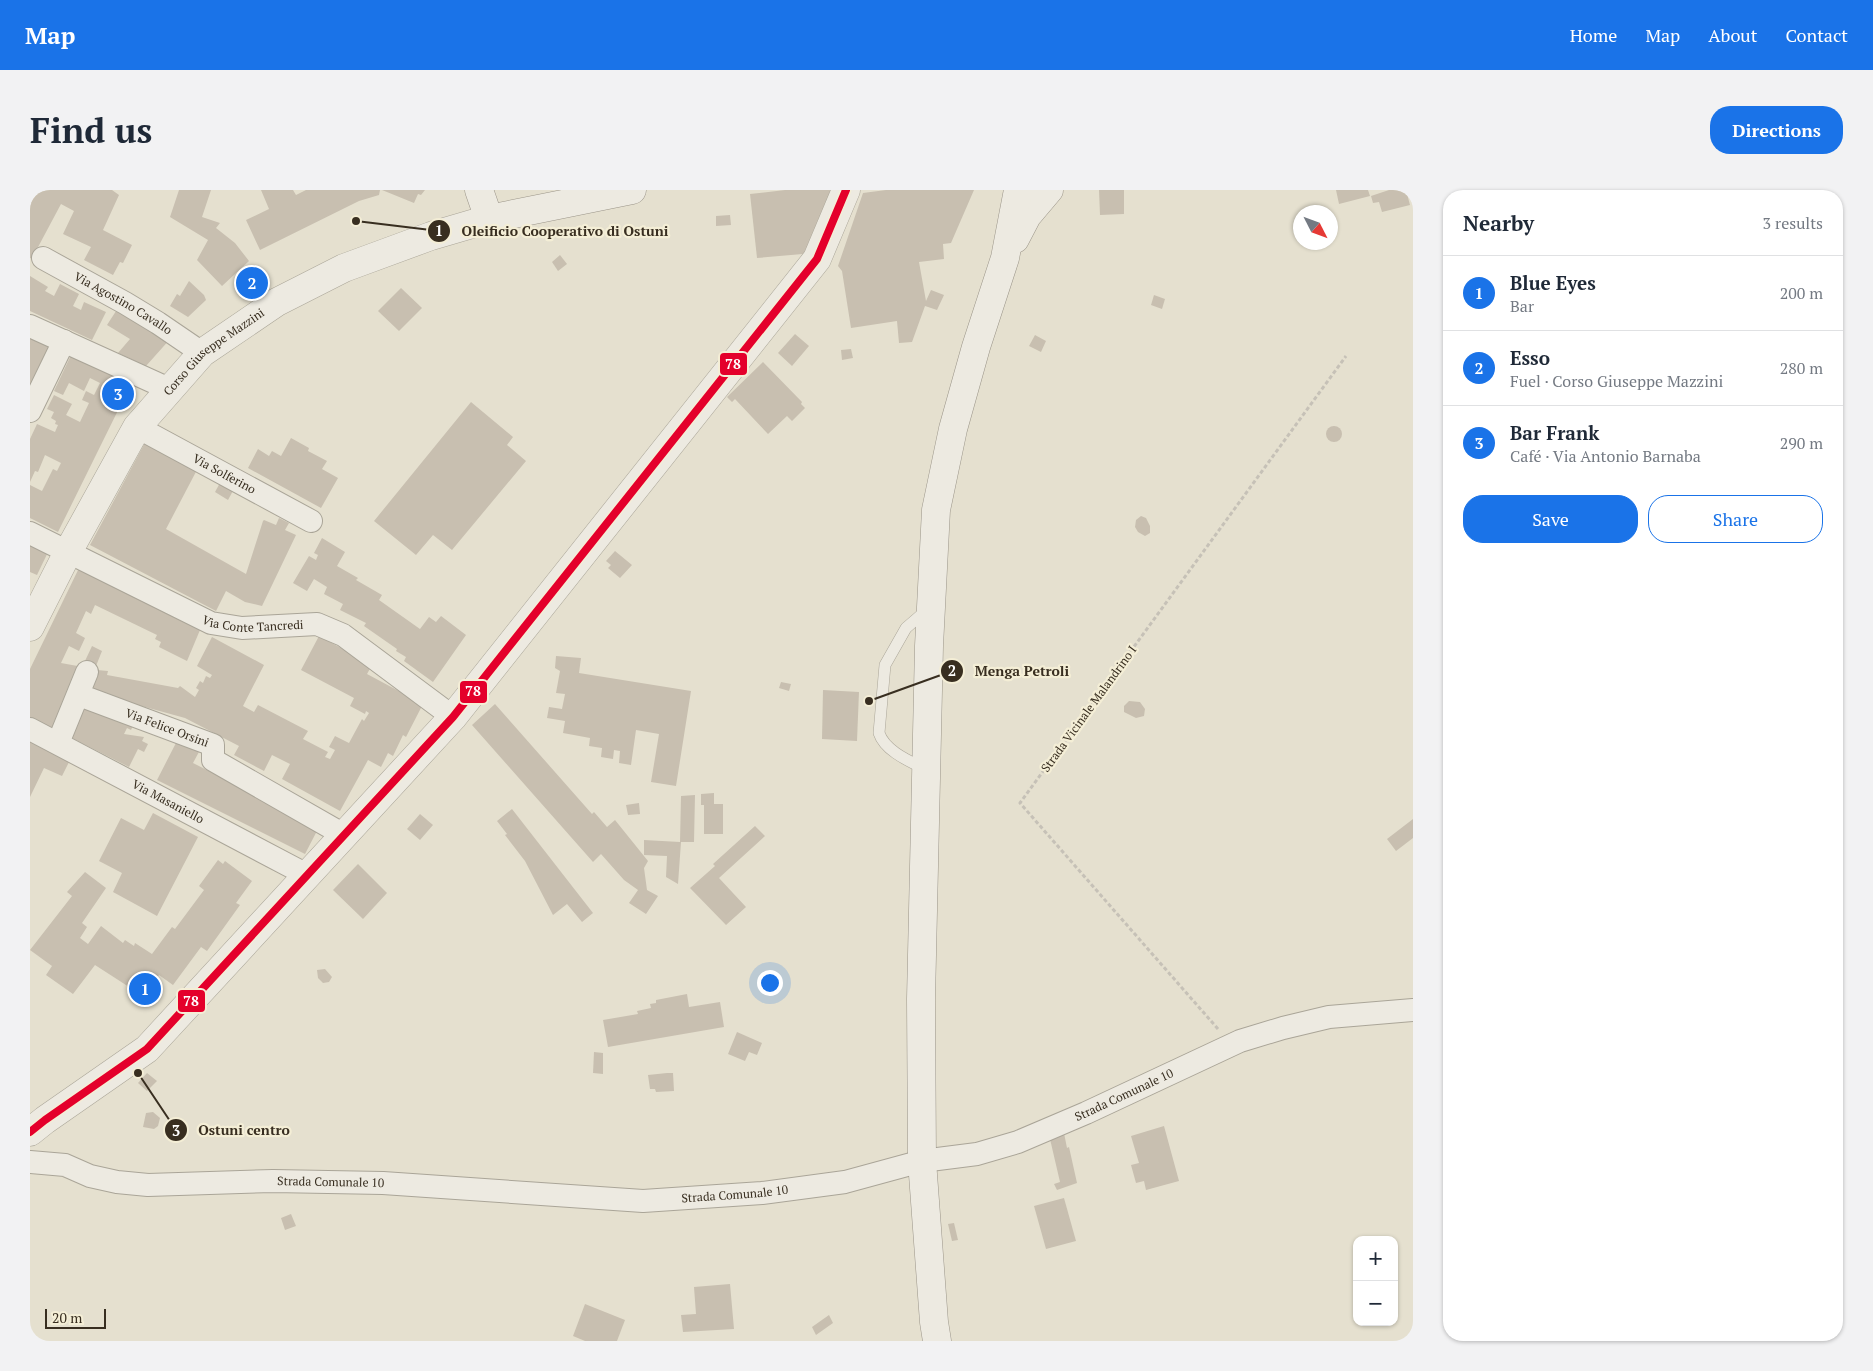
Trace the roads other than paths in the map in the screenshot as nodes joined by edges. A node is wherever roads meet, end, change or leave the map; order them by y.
1 (480, 190) edge
2 (632, 190) edge
3 (846, 190) edge
4 (1018, 190) edge
5 (1040, 190) edge
6 (1048, 190) edge
7 (489, 219) junction
8 (43, 258) dead end
9 (1005, 258) junction
10 (30, 326) edge
11 (64, 341) junction
12 (202, 353) junction
13 (170, 390) junction
14 (30, 411) edge
15 (137, 428) junction
16 (311, 521) dead end
17 (30, 533) edge
18 (68, 552) junction
19 (931, 607) junction
20 (30, 627) edge
21 (88, 672) dead end
22 (79, 695) junction
23 (453, 717) junction
24 (30, 729) edge
25 (58, 742) junction
26 (926, 770) junction
27 (344, 835) junction
28 (307, 875) junction
29 (1413, 1010) edge
30 (30, 1132) edge
31 (922, 1161) junction
32 (30, 1162) edge
33 (936, 1341) edge

1 - 7 street
2 - 7 street, Corso Giuseppe Mazzini
3 - 23 street
4 - 9 street
5 - 6 street
6 - 9 street
7 - 12 street, Corso Giuseppe Mazzini
8 - 12 street, Via Agostino Cavallo
9 - 19 street
10 - 11 street
11 - 13 street
11 - 14 street
12 - 13 street, Corso Giuseppe Mazzini
13 - 15 street, Corso Giuseppe Mazzini
15 - 16 street, Via Solferino
15 - 18 street, Corso Giuseppe Mazzini
17 - 18 street, Via Conte Tancredi
18 - 20 street, Corso Giuseppe Mazzini
18 - 23 street, Via Conte Tancredi
19 - 26 street
19 - 26 lane
21 - 22 street
22 - 25 street
22 - 27 street, Via Felice Orsini
23 - 27 street
24 - 25 street, Via Masaniello
25 - 28 street, Via Masaniello
26 - 31 street
27 - 28 street
28 - 30 street
29 - 31 street, Strada Comunale 10
31 - 32 street, Strada Comunale 10
31 - 33 street

